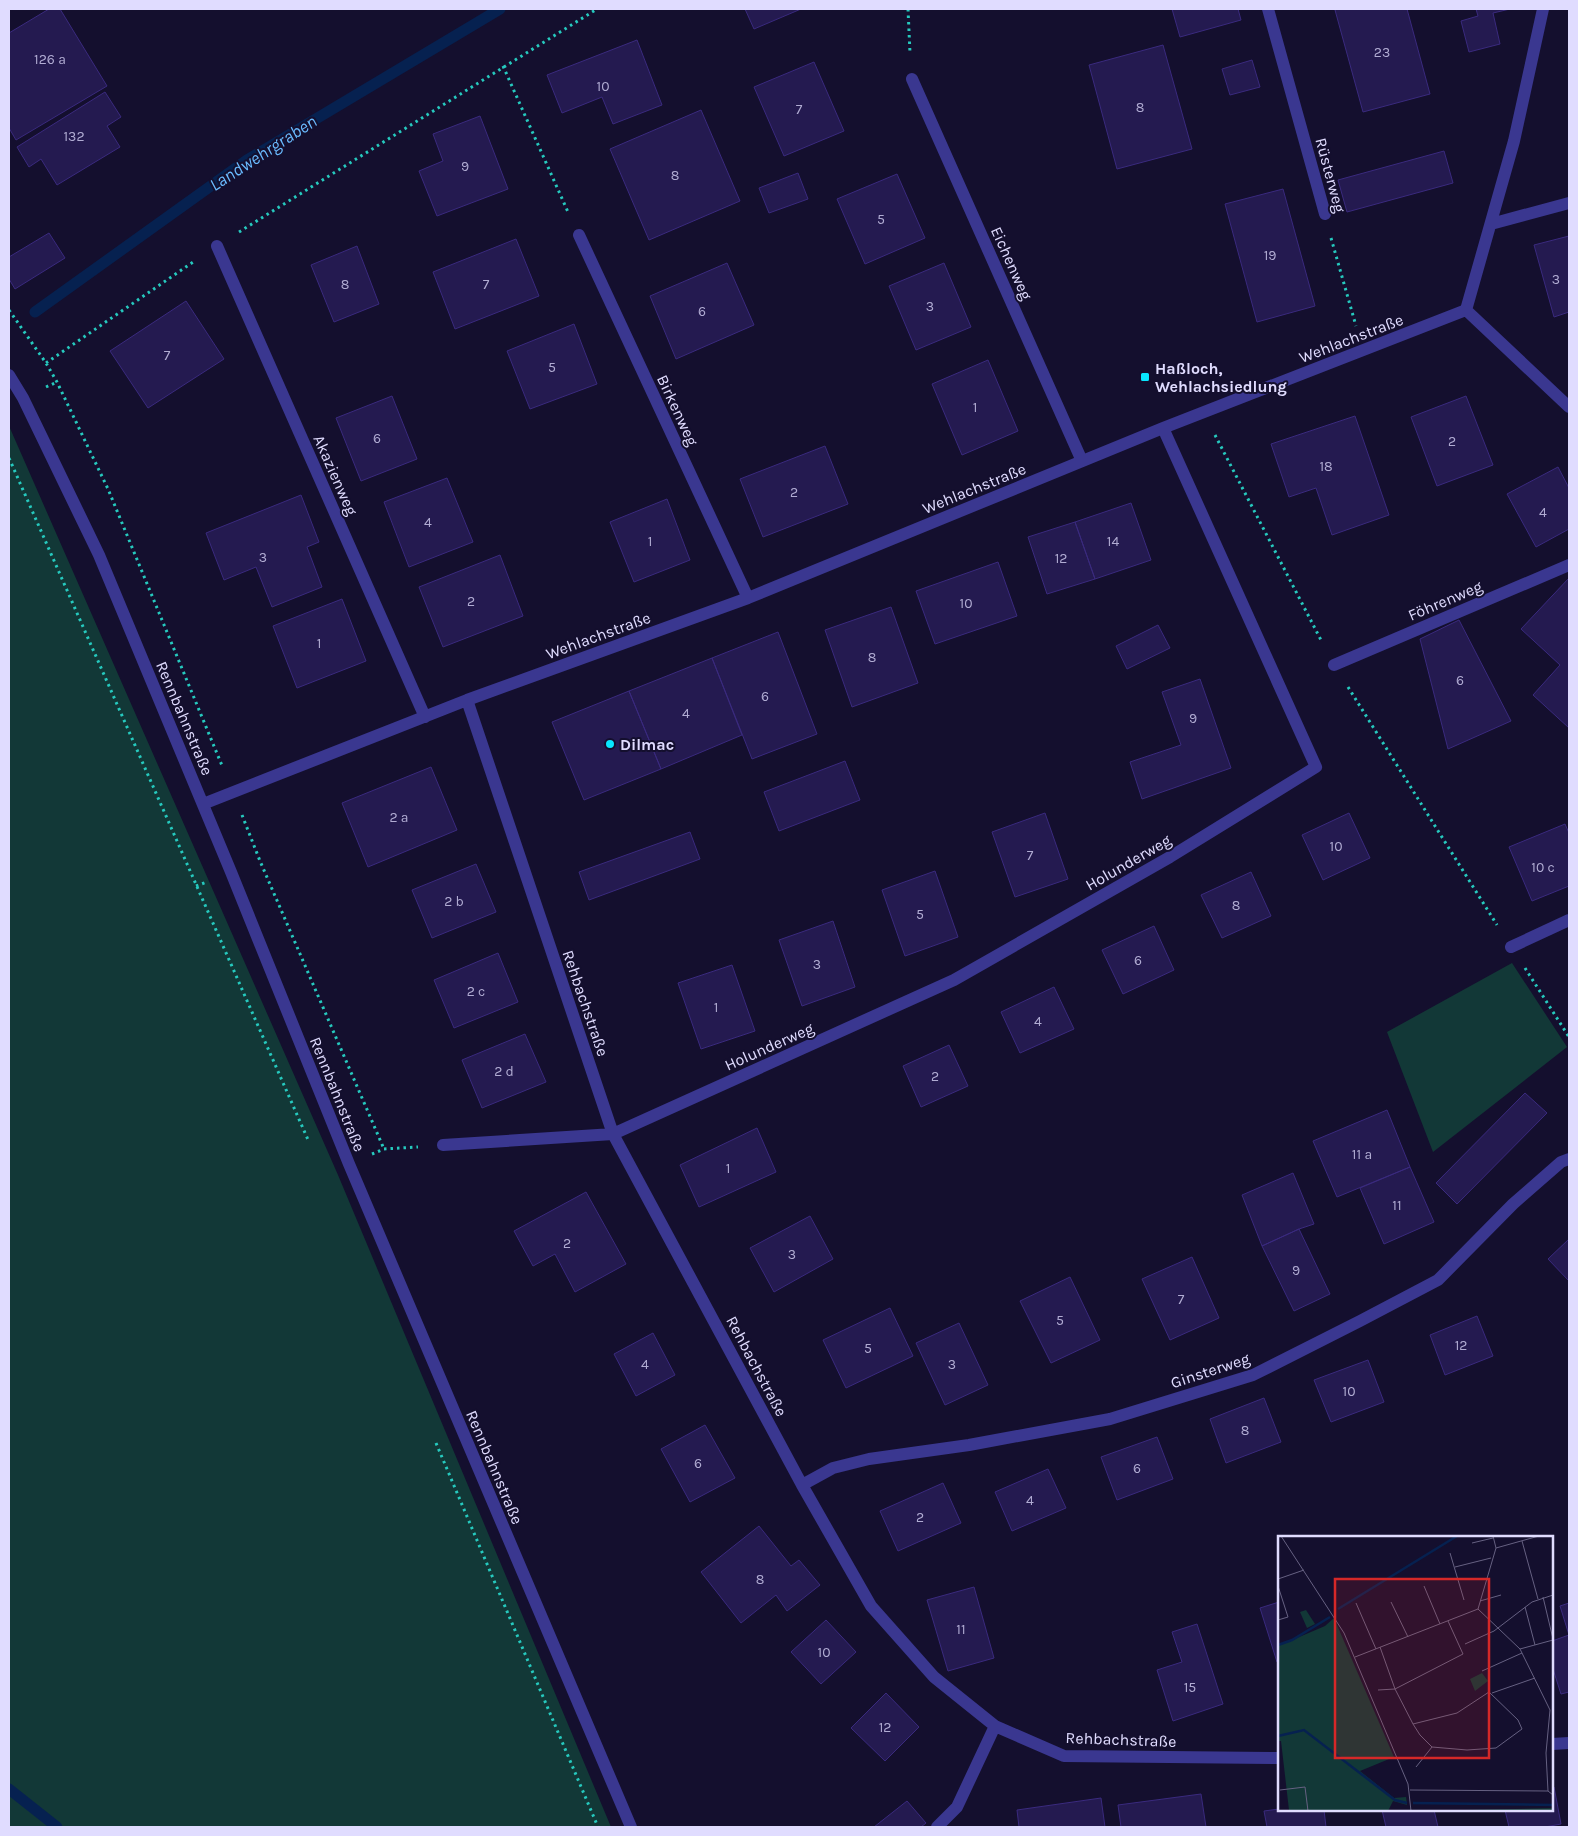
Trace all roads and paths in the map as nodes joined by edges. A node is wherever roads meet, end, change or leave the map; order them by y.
1 (597, 9) edge
2 (908, 9) edge
3 (1268, 9) edge
4 (1543, 9) edge
5 (503, 66) junction
6 (912, 79) joint
7 (1569, 203) edge
8 (1325, 214) joint
9 (1490, 224) junction
10 (579, 235) joint
11 (217, 246) junction
12 (9, 310) edge
13 (1466, 310) junction
14 (1363, 350) junction
15 (46, 363) junction
16 (9, 376) edge
17 (1569, 407) edge
18 (1204, 413) junction
19 (1163, 428) junction
20 (9, 458) edge
21 (1082, 461) junction
22 (1569, 565) edge
23 (748, 598) junction
24 (1334, 665) junction
25 (467, 700) junction
26 (425, 716) junction
27 (233, 792) junction
28 (203, 804) junction
29 (1569, 920) edge
30 (1511, 947) junction
31 (1569, 1037) edge
32 (614, 1134) junction
33 (443, 1145) joint
34 (312, 1148) dead end
35 (384, 1149) junction
36 (1569, 1159) edge
37 (349, 1164) junction
38 (436, 1441) dead end
39 (802, 1485) junction
40 (996, 1726) junction
41 (1569, 1743) edge
42 (1553, 1744) edge
43 (1278, 1758) edge
44 (598, 1827) edge
45 (631, 1827) edge
46 (937, 1827) edge

1 - 5 path
2 - 6 path
3 - 8 street, Rüsterweg
4 - 9 street
5 - 10 path
5 - 11 path
6 - 21 street, Eichenweg
7 - 9 street
8 - 14 path, Rüsterweg
9 - 13 street
10 - 23 street, Birkenweg
11 - 15 path
11 - 26 street, Akazienweg
12 - 15 path
13 - 14 street, Wehlachstraße
13 - 17 street
14 - 18 street, Wehlachstraße
15 - 27 path
16 - 28 street, Rennbahnstraße
18 - 19 street, Wehlachstraße
18 - 24 path
19 - 21 street, Wehlachstraße
19 - 32 street, Holunderweg
20 - 34 path
21 - 23 street, Wehlachstraße
22 - 24 street, Föhrenweg
23 - 25 street, Wehlachstraße
24 - 30 path
25 - 26 street, Wehlachstraße
25 - 32 street, Rehbachstraße
26 - 27 street, Wehlachstraße
27 - 28 street, Wehlachstraße
27 - 35 path
28 - 37 street, Rennbahnstraße
29 - 30 street
30 - 31 path
32 - 33 street
32 - 39 street, Rehbachstraße
33 - 35 path
35 - 37 path
36 - 39 street, Ginsterweg
37 - 45 street, Rennbahnstraße
38 - 44 path
39 - 40 street, Rehbachstraße
40 - 43 street, Rehbachstraße
40 - 46 street
41 - 42 street

